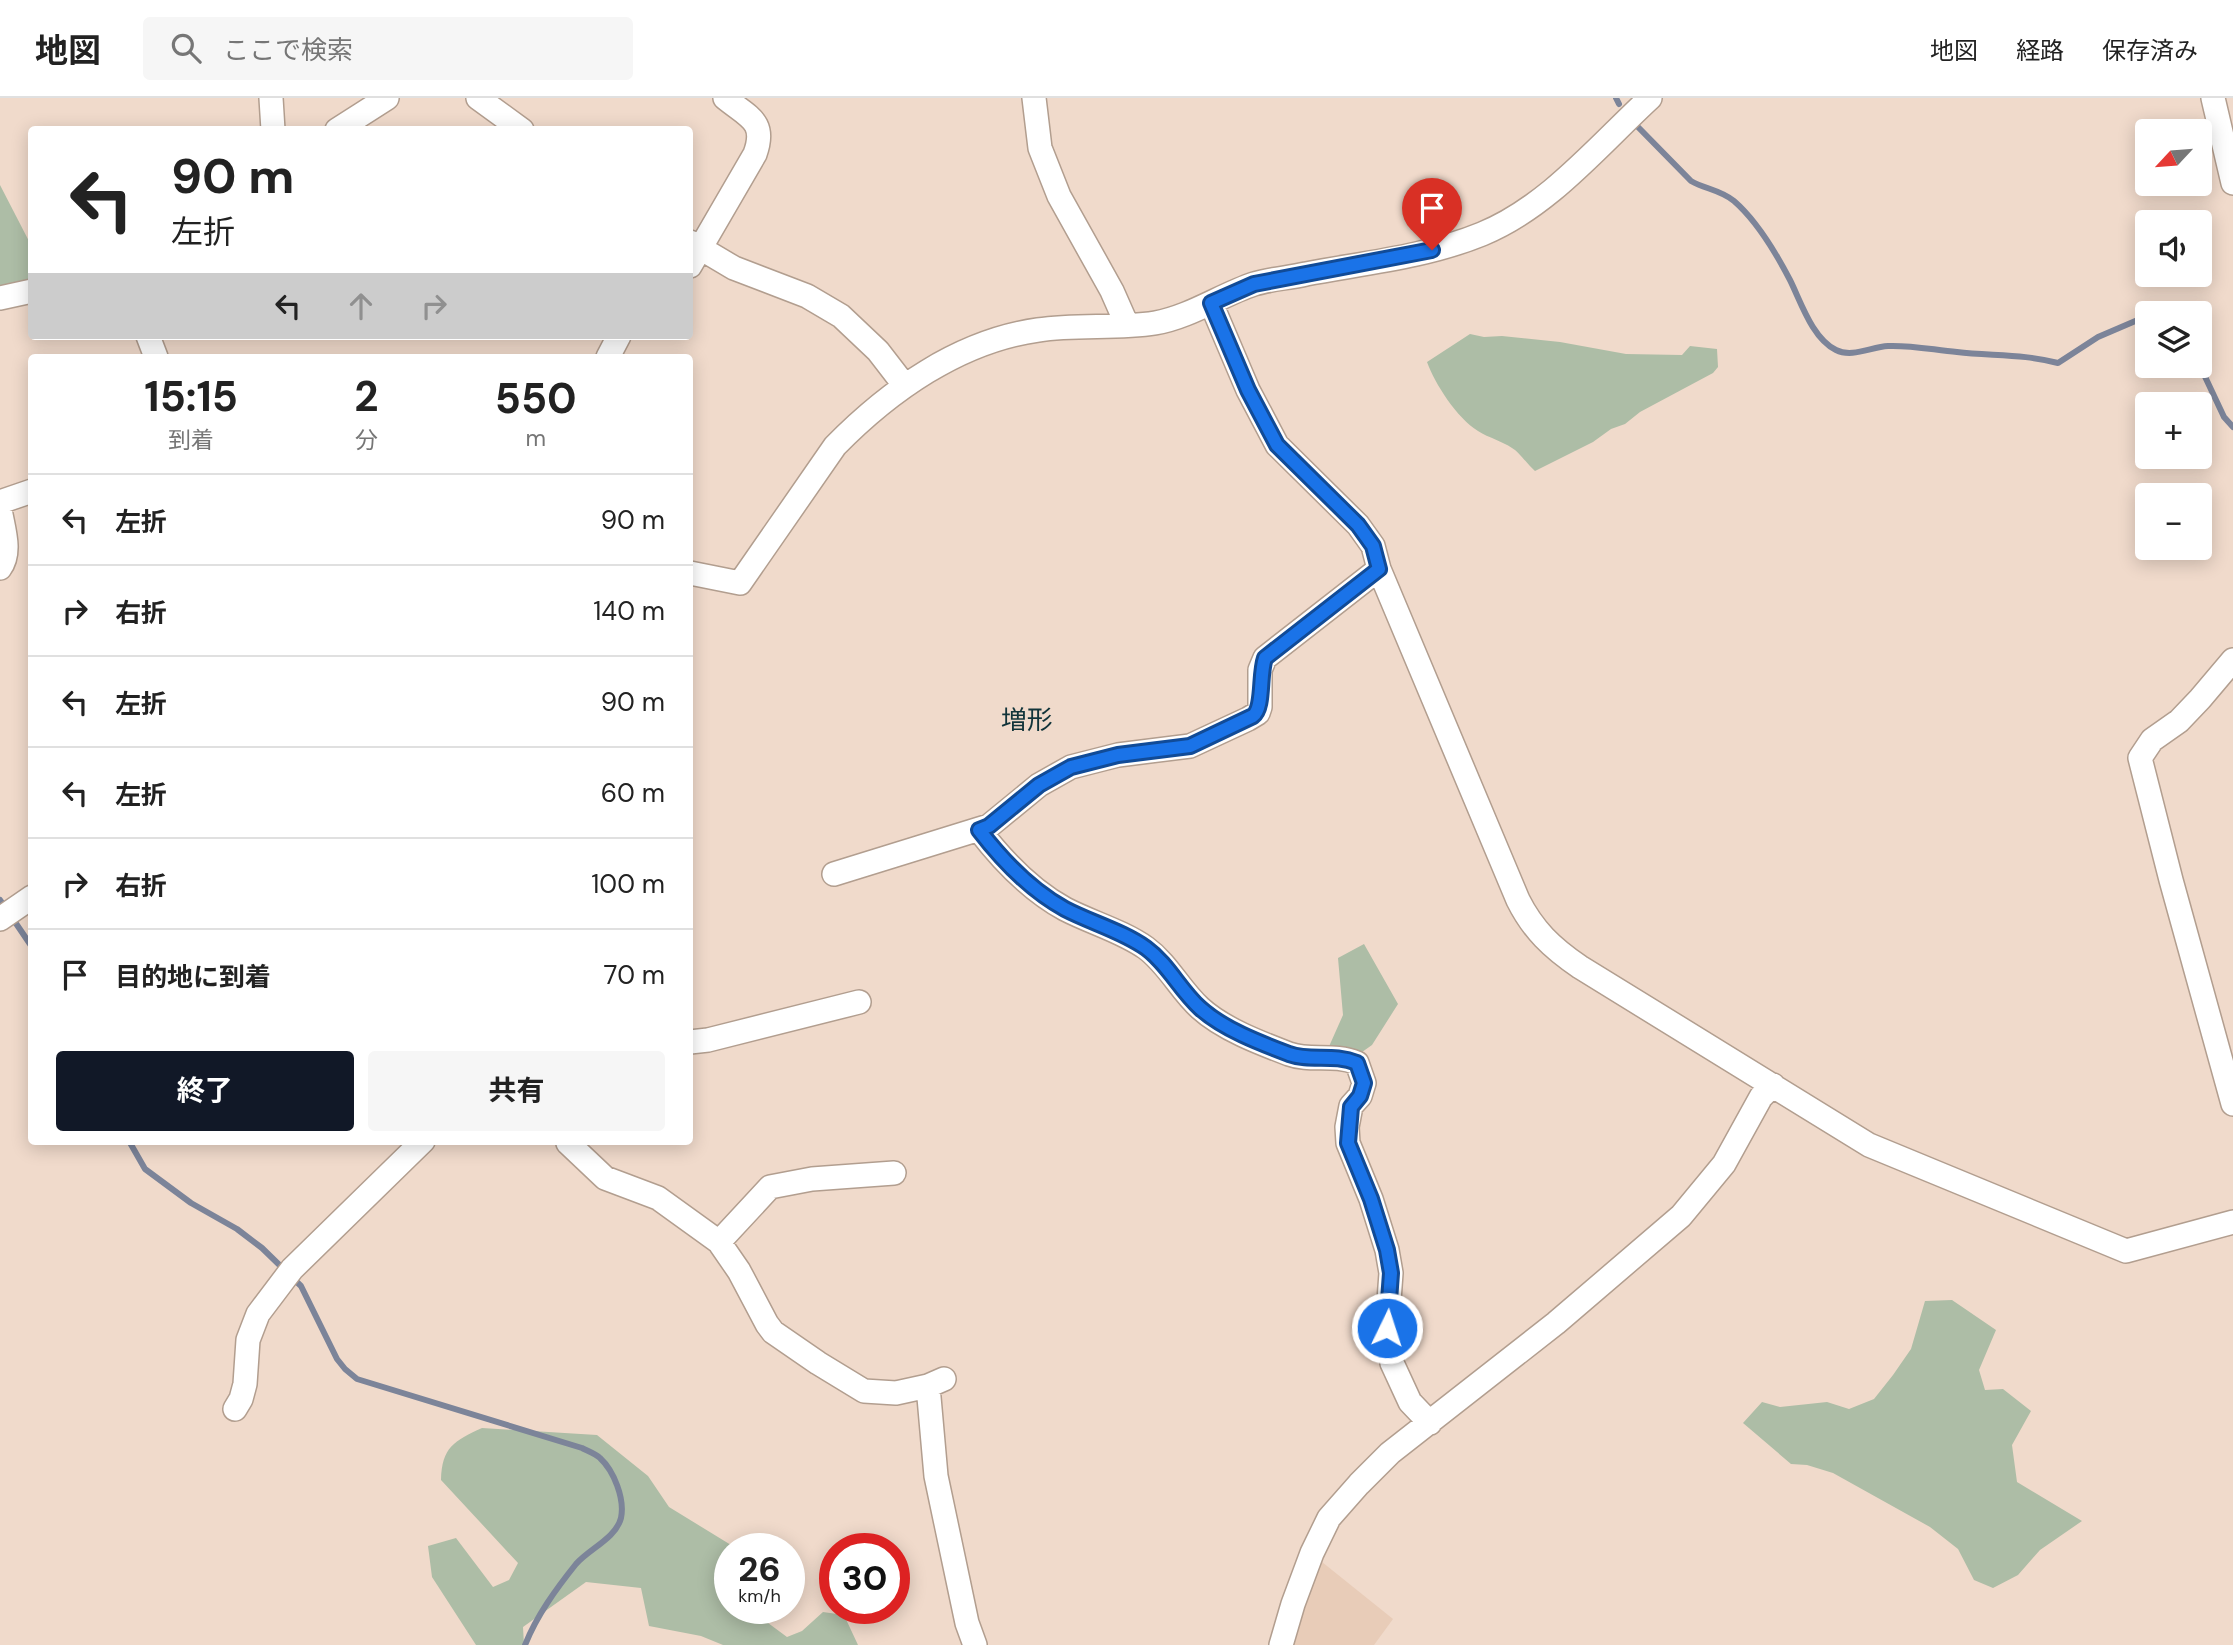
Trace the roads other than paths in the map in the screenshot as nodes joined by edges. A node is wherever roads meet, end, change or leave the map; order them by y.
1 (271, 98) edge
2 (387, 98) edge
3 (478, 98) edge
4 (725, 98) edge
5 (1034, 98) edge
6 (1650, 98) edge
7 (2213, 98) edge
8 (273, 126) edge
9 (343, 126) edge
10 (516, 126) edge
11 (2233, 183) edge
12 (693, 253) edge
13 (28, 292) edge
14 (0, 298) edge
15 (1211, 303) junction
16 (1127, 325) junction
17 (905, 386) junction
18 (28, 492) edge
19 (0, 502) edge
20 (0, 509) edge
21 (0, 568) edge
22 (1379, 569) junction
23 (693, 574) edge
24 (2233, 660) edge
25 (979, 830) junction
26 (834, 874) dead end
27 (859, 1002) dead end
28 (693, 1042) edge
29 (1773, 1085) junction
30 (2233, 1104) edge
31 (419, 1145) edge
32 (570, 1145) edge
33 (894, 1173) dead end
34 (2233, 1222) edge
35 (719, 1242) junction
36 (235, 1409) dead end
37 (1430, 1423) junction
38 (975, 1645) edge
39 (1281, 1645) edge

1 - 8 street
2 - 9 street
3 - 10 street
4 - 12 street
5 - 16 street
6 - 15 street
7 - 11 street
12 - 17 street
13 - 14 street
15 - 16 street
15 - 22 street
16 - 17 street
17 - 23 street
18 - 19 street
20 - 21 street
22 - 25 street
22 - 29 street
24 - 30 street
25 - 26 street
25 - 37 street
27 - 28 street
29 - 34 street
29 - 37 street
31 - 36 street
32 - 35 street
33 - 35 street
35 - 38 street
37 - 39 street

